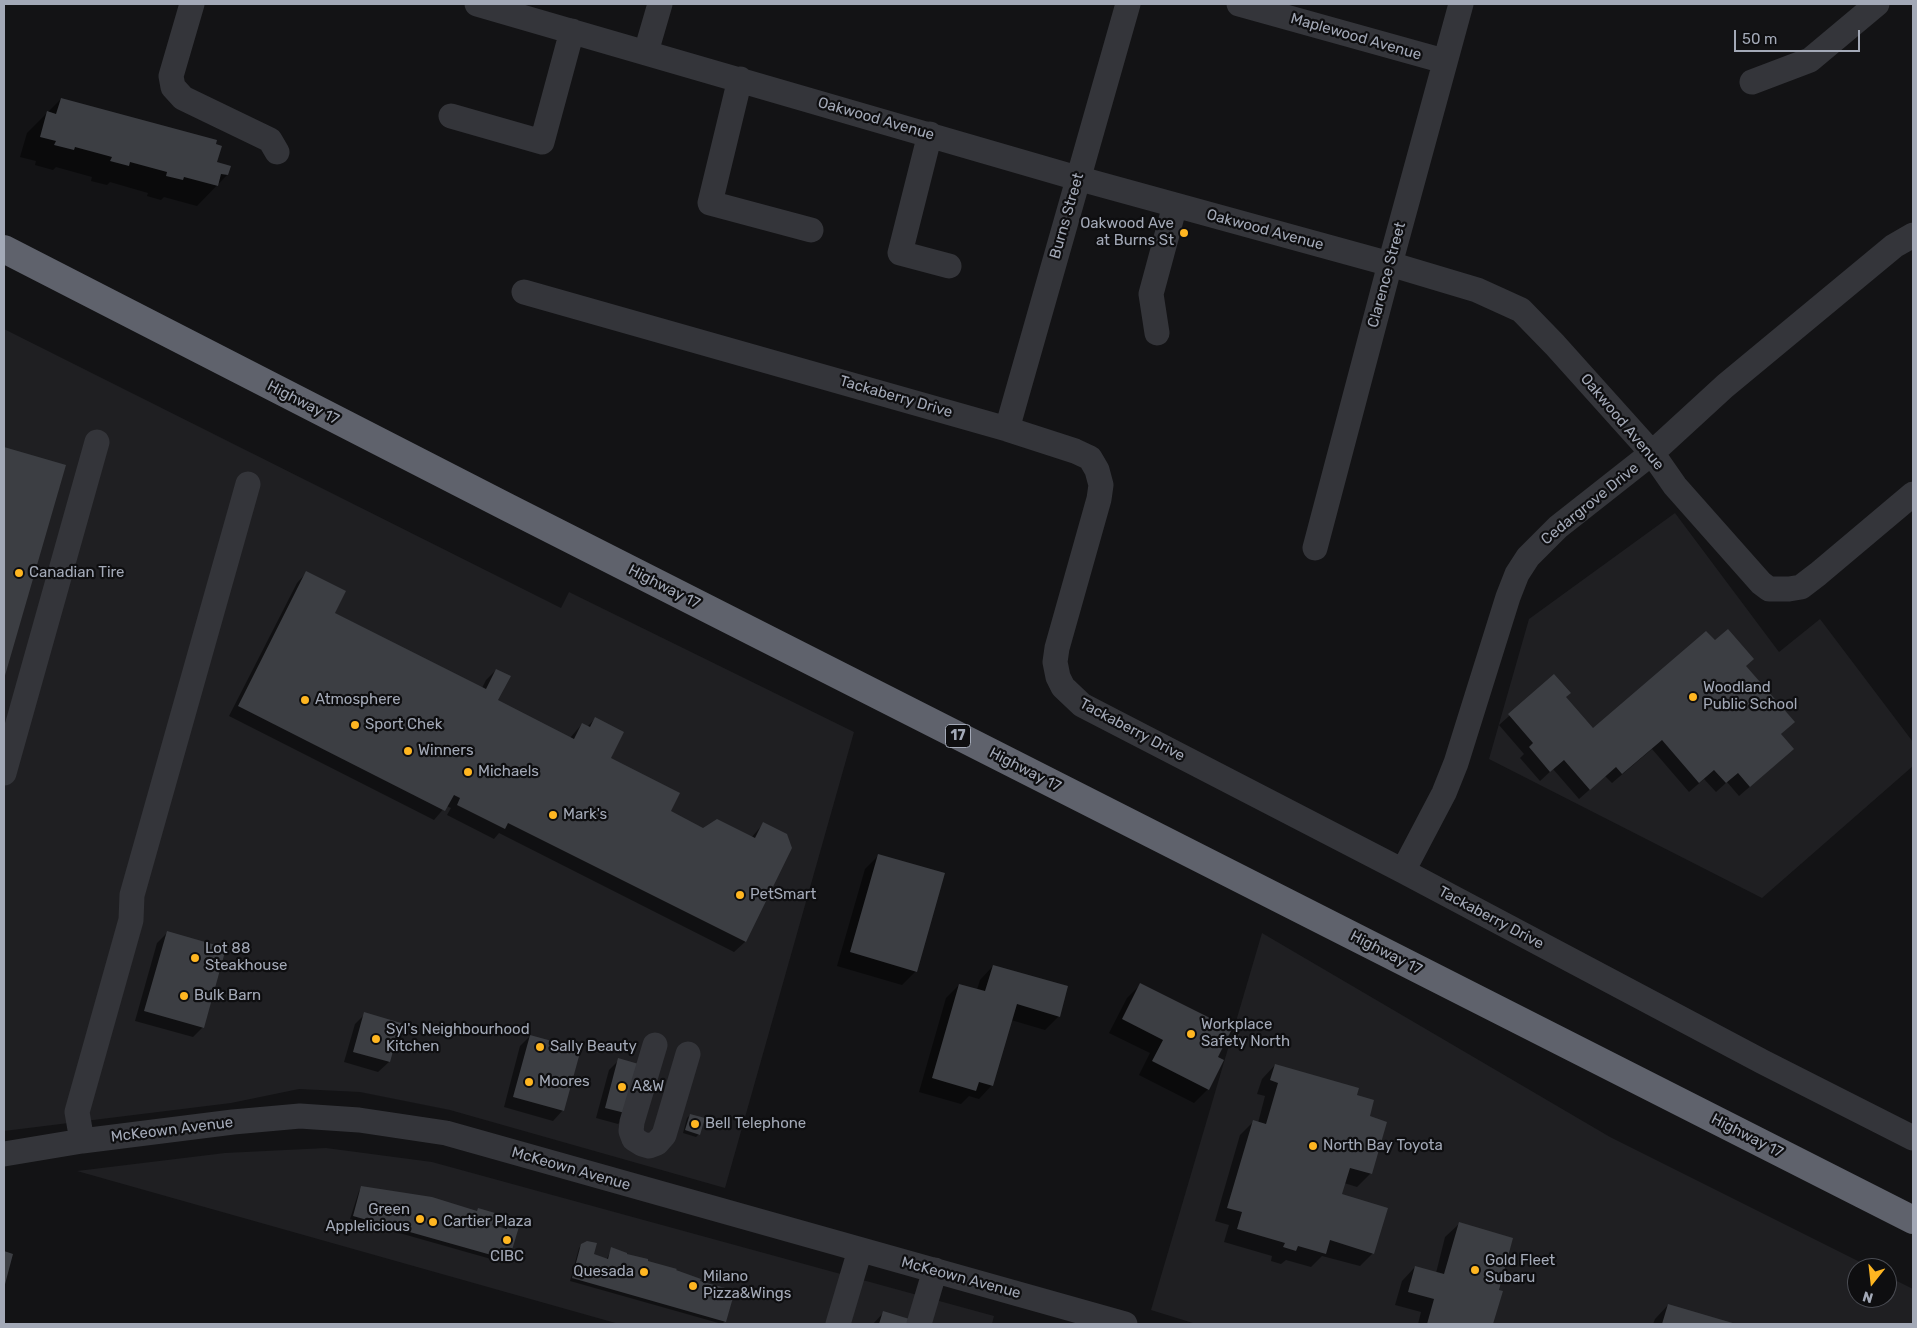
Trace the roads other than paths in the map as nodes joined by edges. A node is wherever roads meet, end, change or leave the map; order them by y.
1 (192, 4) edge
2 (476, 4) edge
3 (660, 4) edge
4 (1128, 4) edge
5 (1239, 4) edge
6 (1461, 4) edge
7 (1877, 4) edge
8 (572, 31) junction
9 (646, 52) junction
10 (1444, 61) junction
11 (740, 79) junction
12 (1752, 82) dead end
13 (451, 116) dead end
14 (930, 134) junction
15 (277, 152) dead end
16 (1077, 178) junction
17 (1175, 206) junction
18 (810, 230) dead end
19 (1913, 235) edge
20 (4, 249) edge
21 (1390, 264) junction
22 (949, 266) dead end
23 (524, 292) dead end
24 (1156, 333) dead end
25 (1007, 428) junction
26 (97, 442) dead end
27 (1652, 454) junction
28 (248, 484) dead end
29 (1913, 494) edge
30 (1315, 548) dead end
31 (4, 773) edge
32 (1403, 871) junction
33 (655, 1045) dead end
34 (688, 1054) dead end
35 (1913, 1138) edge
36 (82, 1141) junction
37 (4, 1154) edge
38 (1913, 1220) edge
39 (860, 1250) junction
40 (935, 1270) junction
41 (1067, 1316) edge
42 (838, 1324) edge
43 (919, 1324) edge
44 (1125, 1324) edge

1 - 15 street
2 - 8 street, Oakwood Avenue
3 - 9 street
4 - 16 street, Burns Street
5 - 10 street, Maplewood Avenue
6 - 10 street, Clarence Street
7 - 12 street
8 - 9 street, Oakwood Avenue
8 - 13 street
9 - 11 street, Oakwood Avenue
10 - 21 street, Clarence Street
11 - 14 street, Oakwood Avenue
11 - 18 street
14 - 16 street, Oakwood Avenue
14 - 22 street
16 - 17 street, Oakwood Avenue
16 - 25 street, Burns Street
17 - 21 street, Oakwood Avenue
17 - 24 street
19 - 27 street, Cedargrove Drive
20 - 38 highway, Highway 17 / 17
21 - 27 street, Oakwood Avenue
21 - 30 street, Clarence Street
23 - 25 street, Tackaberry Drive
25 - 32 street, Tackaberry Drive
26 - 31 street
27 - 29 street, Oakwood Avenue
27 - 32 street, Cedargrove Drive
28 - 36 street
32 - 35 street, Tackaberry Drive
33 - 34 street
36 - 37 street, McKeown Avenue
36 - 39 street, McKeown Avenue
39 - 40 street, McKeown Avenue
39 - 42 street
40 - 41 street, McKeown Avenue
40 - 43 street
41 - 44 street, McKeown Avenue

